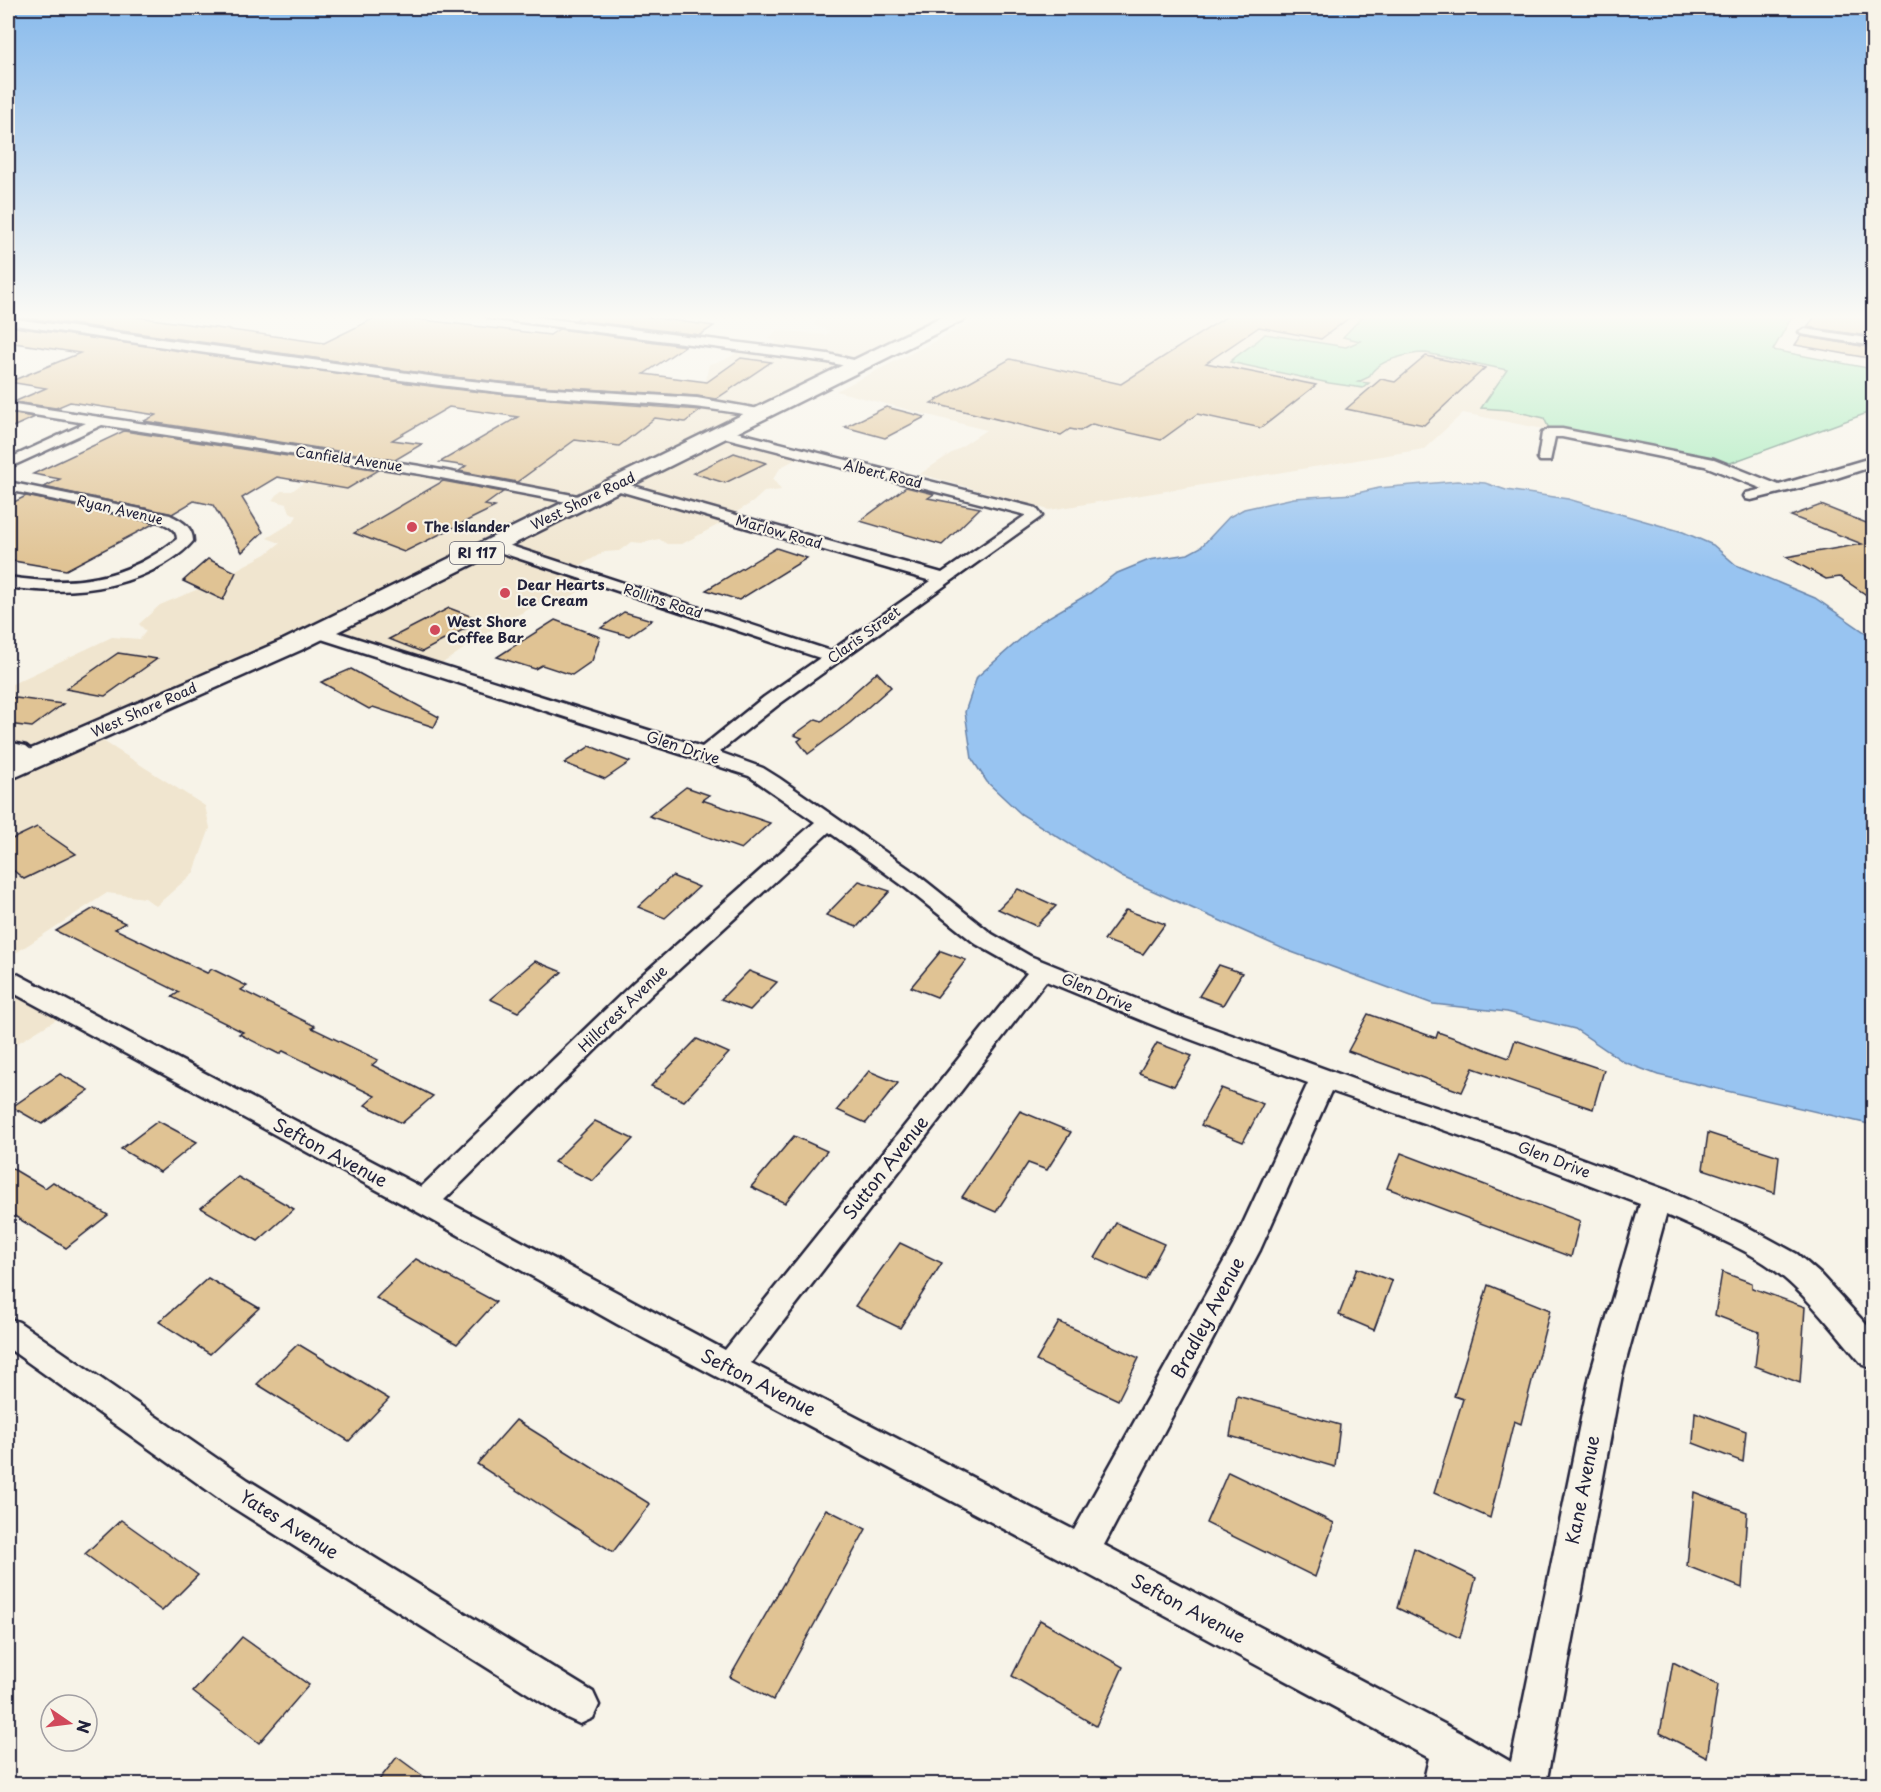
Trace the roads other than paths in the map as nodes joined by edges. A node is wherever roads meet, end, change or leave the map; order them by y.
1 (644, 399) edge
2 (789, 399) edge
3 (8, 407) edge
4 (759, 413) junction
5 (99, 422) junction
6 (720, 432) junction
7 (1545, 458) dead end
8 (1874, 461) edge
9 (8, 464) edge
10 (614, 485) junction
11 (8, 486) edge
12 (1778, 489) junction
13 (1751, 496) dead end
14 (583, 501) junction
15 (1027, 522) joint
16 (493, 545) junction
17 (943, 579) junction
18 (8, 582) edge
19 (318, 632) junction
20 (833, 657) junction
21 (8, 748) edge
22 (705, 754) junction
23 (32, 759) junction
24 (8, 770) edge
25 (828, 822) junction
26 (1043, 969) junction
27 (8, 980) edge
28 (1324, 1077) junction
29 (1656, 1198) junction
30 (424, 1202) junction
31 (8, 1331) edge
32 (1874, 1355) edge
33 (729, 1368) junction
34 (1082, 1552) junction
35 (580, 1705) dead end
36 (1447, 1767) edge
37 (1510, 1785) edge
38 (1526, 1785) edge

1 - 4 street
2 - 4 main road, West Shore Road / RI 117
3 - 5 street, Canfield Avenue
4 - 6 main road, West Shore Road / RI 117
5 - 9 street
5 - 14 street, Canfield Avenue
6 - 10 main road, West Shore Road / RI 117
6 - 15 street, Albert Road
7 - 12 street
8 - 12 street
10 - 14 main road, West Shore Road / RI 117
10 - 17 street, Marlow Road
11 - 18 street, Ryan Avenue
12 - 13 street
14 - 16 main road, West Shore Road / RI 117
15 - 17 street, Claris Street
16 - 19 main road, West Shore Road / RI 117
16 - 20 street, Rollins Road
17 - 20 street, Claris Street
19 - 22 street, Glen Drive
19 - 23 main road, West Shore Road / RI 117
20 - 22 street, Claris Street
21 - 23 street
22 - 25 street, Glen Drive
23 - 24 main road, West Shore Road / RI 117
25 - 26 street, Glen Drive
25 - 30 street, Hillcrest Avenue
26 - 28 street, Glen Drive
26 - 33 street, Sutton Avenue
27 - 30 street, Sefton Avenue
28 - 29 street, Glen Drive
28 - 34 street, Bradley Avenue
29 - 32 street, Glen Drive
29 - 38 street, Kane Avenue
30 - 33 street, Sefton Avenue
31 - 35 street, Yates Avenue
33 - 34 street, Sefton Avenue
34 - 36 street, Sefton Avenue
36 - 37 street, Sefton Avenue

